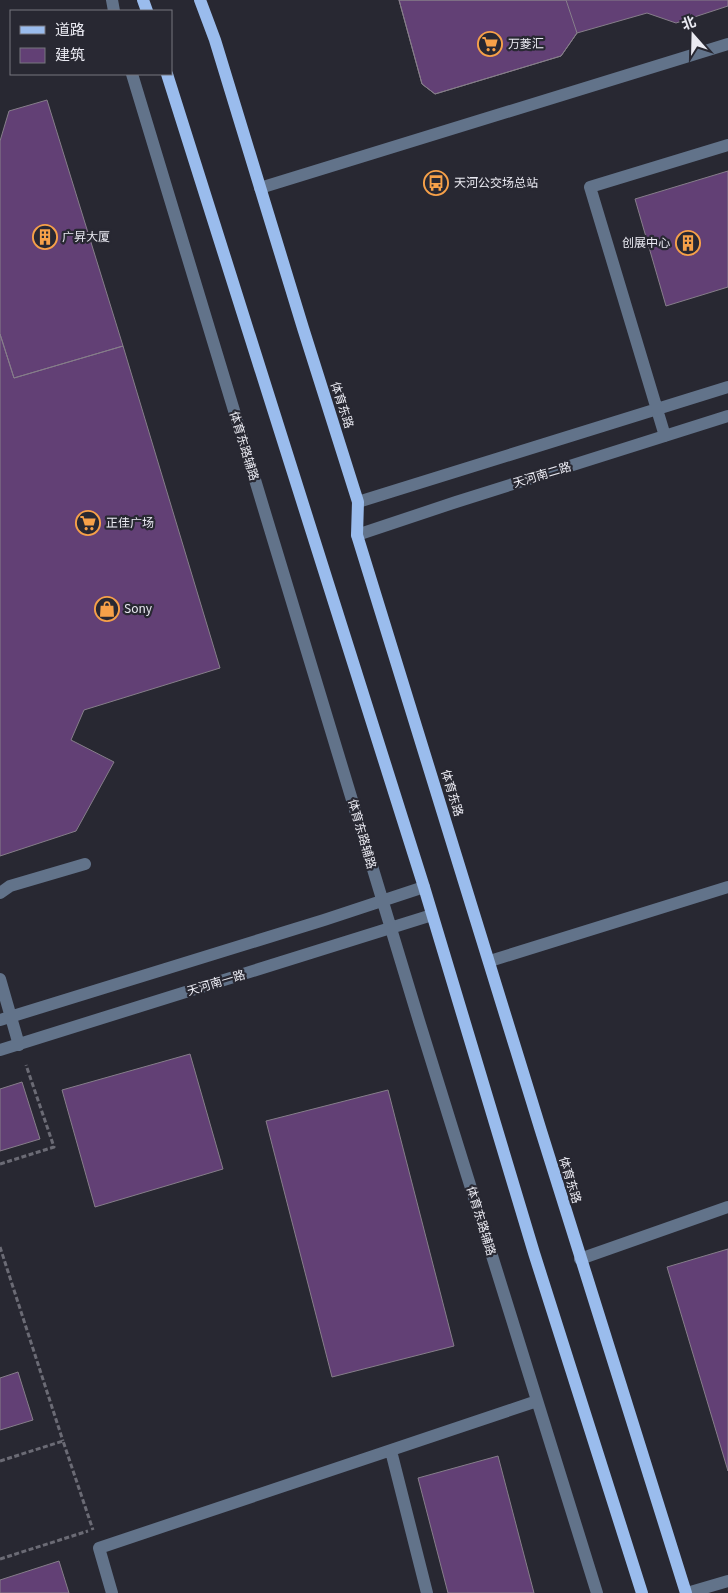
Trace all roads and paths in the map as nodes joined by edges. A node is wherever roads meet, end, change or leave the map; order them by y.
1 (200, 0) edge
2 (728, 44) edge
3 (132, 75) edge
4 (167, 75) edge
5 (728, 145) edge
6 (260, 188) junction
7 (728, 386) edge
8 (657, 409) junction
9 (728, 416) edge
10 (665, 436) junction
11 (358, 502) junction
12 (357, 535) junction
13 (85, 864) dead end
14 (424, 887) junction
15 (728, 887) edge
16 (0, 893) edge
17 (382, 900) junction
18 (432, 915) junction
19 (391, 928) junction
20 (490, 961) junction
21 (0, 979) edge
22 (6, 1019) edge
23 (19, 1045) junction
24 (0, 1050) edge
25 (26, 1065) dead end
26 (0, 1164) edge
27 (728, 1207) edge
28 (0, 1247) edge
29 (580, 1259) junction
30 (537, 1401) junction
31 (63, 1441) junction
32 (391, 1451) junction
33 (0, 1461) edge
34 (93, 1530) junction
35 (99, 1548) junction
36 (0, 1559) edge
37 (728, 1581) edge
38 (112, 1593) edge
39 (428, 1593) edge
40 (597, 1593) edge
41 (642, 1593) edge
42 (687, 1593) edge

1 - 6 main road, 体育东路
2 - 6 street
3 - 17 street, 体育东路辅路
4 - 14 main road
5 - 8 street
6 - 11 main road, 体育东路
7 - 8 street
8 - 10 street
8 - 11 street
9 - 10 street, 天河南二路
10 - 12 street, 天河南二路
11 - 12 main road, 体育东路
12 - 20 main road, 体育东路
13 - 16 street
14 - 17 street
14 - 18 main road
15 - 20 street
17 - 19 street, 体育东路辅路
17 - 22 street
18 - 19 street, 天河南一路
18 - 41 main road
19 - 23 street, 天河南一路
19 - 30 street, 体育东路辅路
20 - 29 main road, 体育东路
21 - 22 street
22 - 23 street
23 - 24 street, 天河南一路
25 - 26 path
27 - 29 street
28 - 31 path
29 - 42 main road, 体育东路
30 - 32 street
30 - 40 street, 体育东路辅路
31 - 33 path
31 - 34 path
32 - 35 street
32 - 39 street
34 - 35 path
34 - 36 path
35 - 38 street
37 - 42 street

